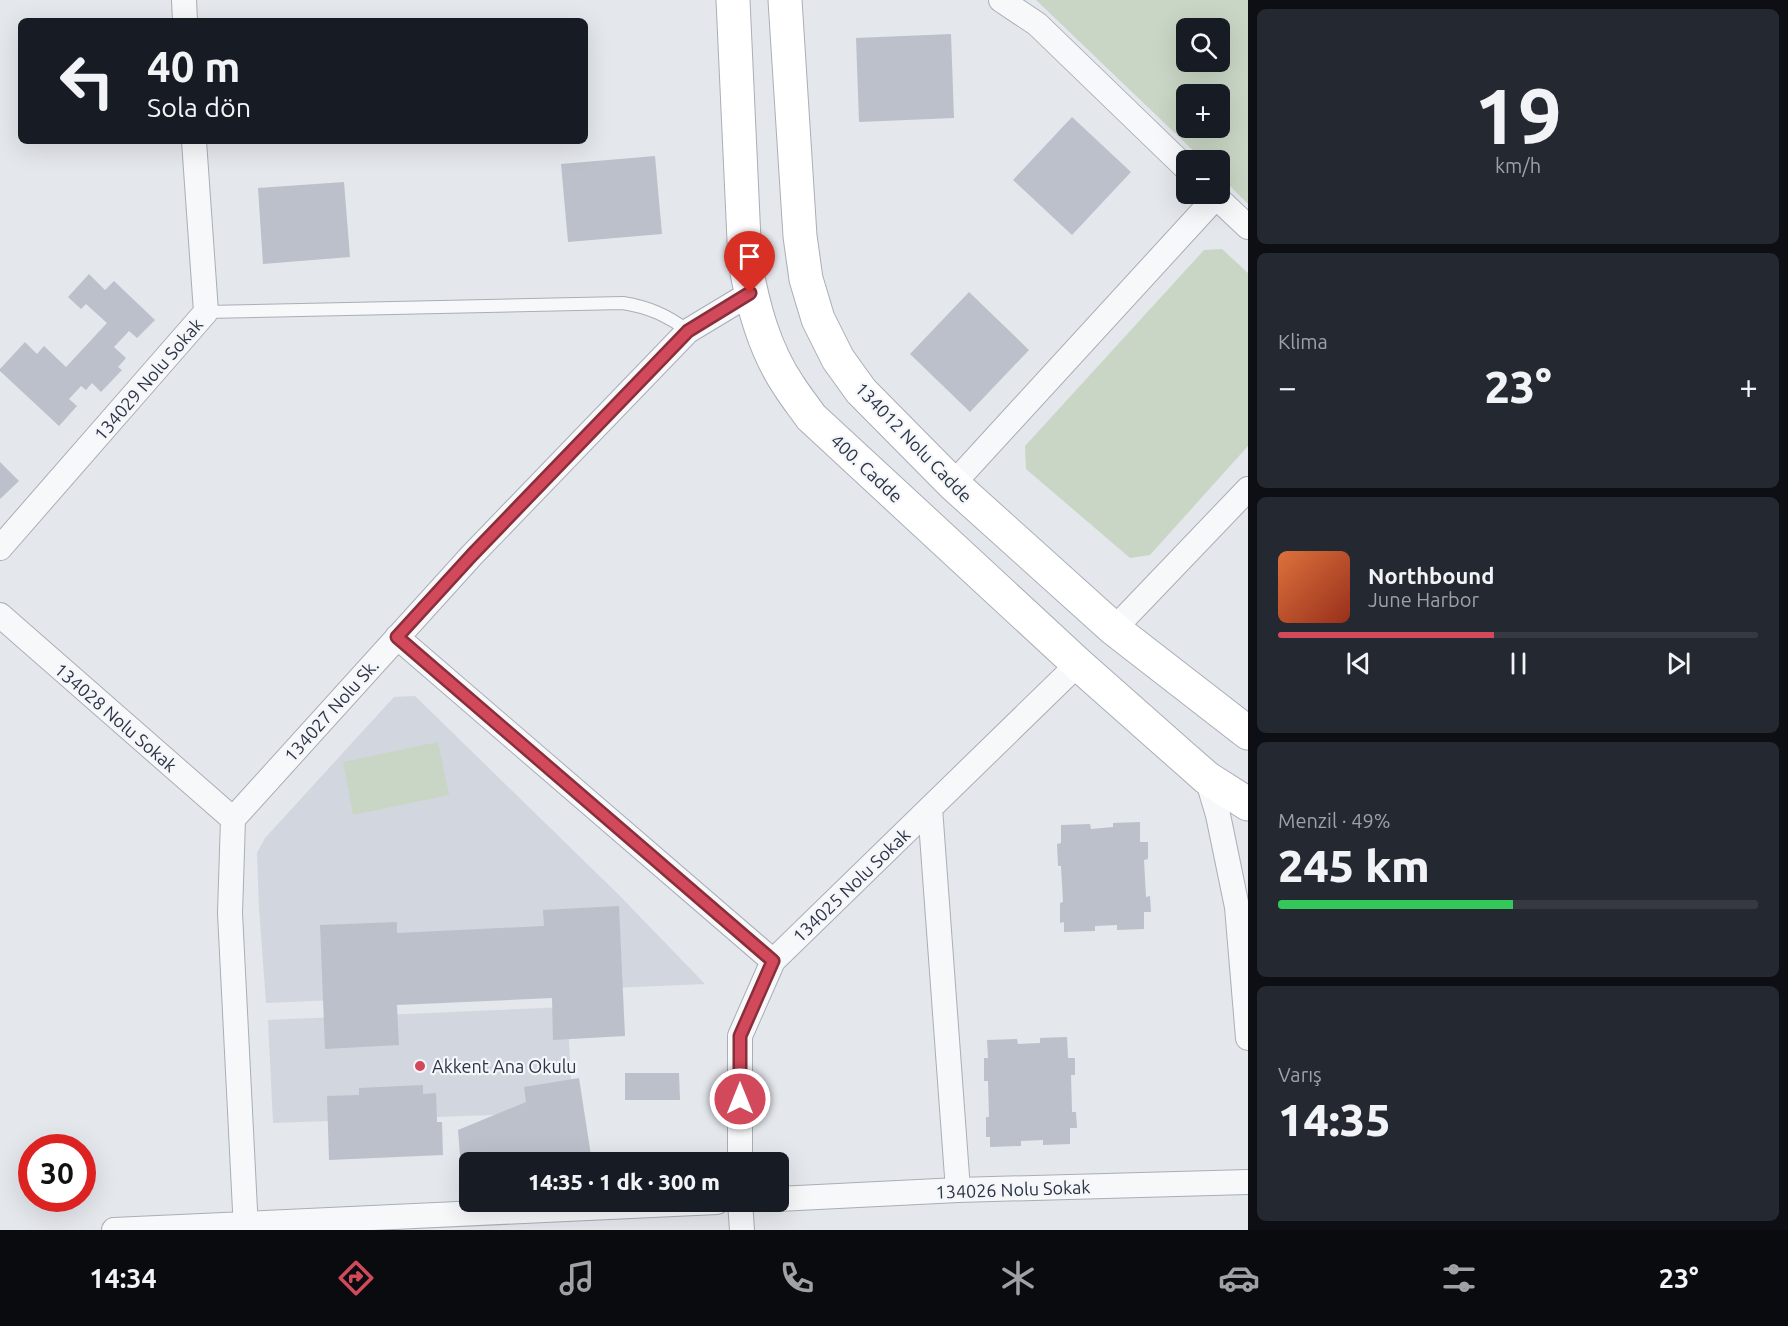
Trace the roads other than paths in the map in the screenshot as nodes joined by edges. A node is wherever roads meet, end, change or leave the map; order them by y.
1 (184, 0) edge
2 (733, 0) edge
3 (785, 0) edge
4 (1001, 0) edge
5 (185, 18) edge
6 (194, 144) edge
7 (1176, 158) edge
8 (1207, 204) edge
9 (1224, 204) edge
10 (1248, 227) edge
11 (750, 293) junction
12 (206, 312) junction
13 (688, 331) junction
14 (953, 484) junction
15 (1248, 489) edge
16 (0, 548) edge
17 (0, 615) edge
18 (1114, 629) junction
19 (397, 637) junction
20 (1078, 664) junction
21 (1248, 733) edge
22 (1207, 778) junction
23 (1248, 804) edge
24 (930, 808) junction
25 (233, 819) junction
26 (1238, 858) edge
27 (773, 961) junction
28 (1248, 1038) edge
29 (740, 1152) edge
30 (1248, 1182) edge
31 (957, 1190) junction
32 (789, 1198) edge
33 (529, 1212) edge
34 (740, 1212) edge
35 (246, 1227) edge
36 (114, 1230) edge
37 (741, 1230) edge

1 - 5 street
2 - 11 main road, 400. Cadde
3 - 14 main road, 134012 Nolu Cadde
4 - 7 street
6 - 12 street, 134029 Nolu Sokak
8 - 14 street
9 - 10 street
11 - 13 street, 134027 Nolu Sk.
11 - 20 main road, 400. Cadde
12 - 13 lane
12 - 16 street, 134029 Nolu Sokak
13 - 19 street, 134027 Nolu Sk.
14 - 18 main road, 134012 Nolu Cadde
15 - 18 street
17 - 25 street, 134028 Nolu Sokak
18 - 21 main road, 134012 Nolu Cadde
19 - 25 street, 134027 Nolu Sk.
19 - 27 street
20 - 22 main road, 400. Cadde
20 - 24 street, 134025 Nolu Sokak
22 - 23 main road, 400. Cadde
22 - 26 street
24 - 27 street, 134025 Nolu Sokak
24 - 31 street
25 - 35 street
26 - 28 street
27 - 29 street, 134025 Nolu Sokak
30 - 31 street, 134026 Nolu Sokak
31 - 32 street, 134026 Nolu Sokak
33 - 35 street
34 - 37 street
35 - 36 street

